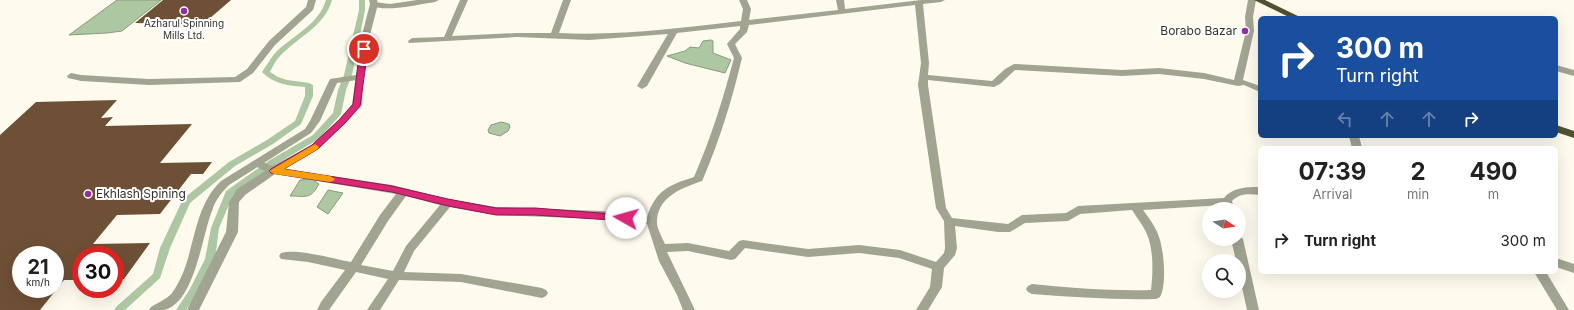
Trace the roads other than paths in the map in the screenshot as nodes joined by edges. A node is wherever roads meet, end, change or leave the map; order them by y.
1 (312, 0) edge
2 (436, 0) edge
3 (464, 0) edge
4 (567, 0) edge
5 (743, 0) edge
6 (840, 0) edge
7 (941, 0) edge
8 (1252, 0) edge
9 (1258, 0) edge
10 (374, 2) edge
11 (919, 3) junction
12 (842, 12) junction
13 (1294, 16) edge
14 (746, 22) junction
15 (674, 31) junction
16 (554, 35) junction
17 (447, 39) junction
18 (412, 41) dead end
19 (1558, 69) edge
20 (1574, 73) edge
21 (71, 76) dead end
22 (359, 77) junction
23 (924, 77) junction
24 (1238, 83) junction
25 (642, 86) dead end
26 (1258, 88) edge
27 (1558, 129) edge
28 (1574, 135) edge
29 (257, 163) junction
30 (273, 171) junction
31 (1258, 191) edge
32 (403, 192) junction
33 (1229, 202) edge
34 (448, 203) junction
35 (1202, 205) edge
36 (1135, 206) junction
37 (650, 221) junction
38 (949, 221) junction
39 (1239, 246) edge
40 (661, 248) junction
41 (285, 256) dead end
42 (1558, 263) edge
43 (354, 266) junction
44 (938, 267) junction
45 (1574, 269) edge
46 (1541, 274) edge
47 (396, 276) junction
48 (1032, 289) dead end
49 (542, 293) dead end
50 (156, 310) edge
51 (193, 310) edge
52 (323, 310) edge
53 (373, 310) edge
54 (689, 310) edge
55 (922, 310) edge
56 (1253, 310) edge
57 (1563, 310) edge

1 - 21 street
2 - 10 street
3 - 17 street
4 - 16 street
5 - 14 street
6 - 12 street
7 - 11 street
8 - 24 street
9 - 13 highway
10 - 22 street
11 - 12 street
11 - 23 street
12 - 14 street
14 - 15 street
14 - 37 street
15 - 16 street
15 - 25 street
16 - 17 street
17 - 18 street
19 - 20 street
22 - 29 street
22 - 30 street
23 - 24 street
23 - 38 street
24 - 26 street
27 - 28 highway
29 - 30 street
29 - 50 street
30 - 32 street
30 - 51 street
31 - 33 street
32 - 34 street
32 - 43 street
34 - 37 street
34 - 47 street
35 - 36 street
36 - 38 street
36 - 48 street
37 - 40 street
38 - 44 street
39 - 56 street
40 - 44 street
40 - 54 street
41 - 43 street
42 - 45 street
43 - 47 street
43 - 52 street
44 - 55 street
46 - 57 street
47 - 49 street
47 - 53 street

